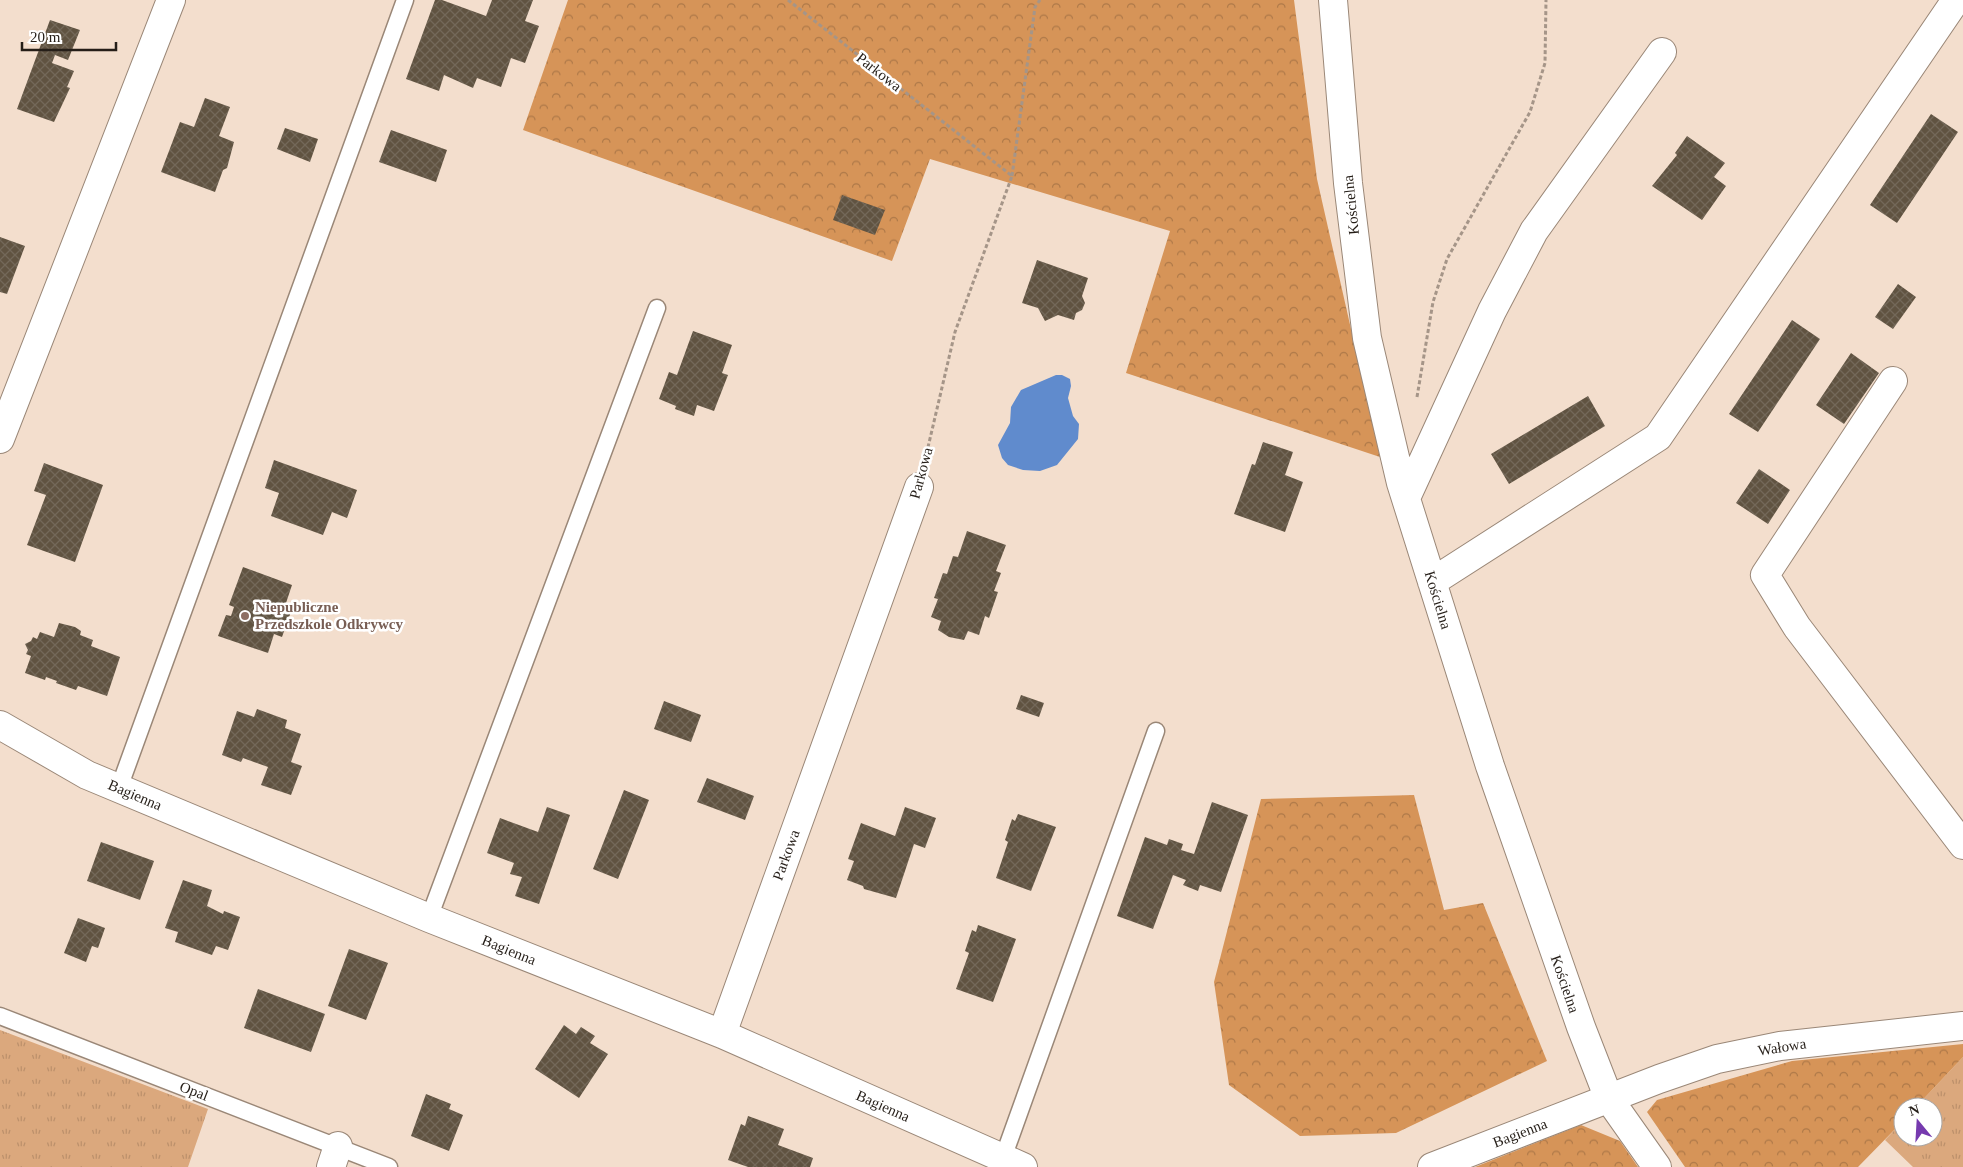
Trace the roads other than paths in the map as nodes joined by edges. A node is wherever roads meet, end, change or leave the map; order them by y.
1 (170, 0) edge
2 (405, 0) edge
3 (1333, 0) edge
4 (1956, 0) edge
5 (1662, 52) dead end
6 (657, 308) dead end
7 (1893, 381) dead end
8 (0, 439) edge
9 (919, 487) road end
10 (1406, 498) junction
11 (1432, 582) junction
12 (0, 725) edge
13 (1156, 731) dead end
14 (119, 788) junction
15 (1961, 835) edge
16 (429, 918) junction
17 (0, 1016) edge
18 (1963, 1026) edge
19 (722, 1034) junction
20 (1609, 1099) junction
21 (334, 1157) edge
22 (1013, 1162) edge
23 (389, 1167) edge
24 (1432, 1167) edge
25 (1657, 1167) edge

1 - 8 street
2 - 14 lane
3 - 10 street, Kościelna
4 - 11 street
5 - 10 street
6 - 16 lane
7 - 15 street
9 - 19 street, Parkowa
10 - 11 street, Kościelna
11 - 20 street, Kościelna
12 - 14 street, Bagienna
13 - 22 lane
14 - 16 street, Bagienna
16 - 19 street, Bagienna
17 - 21 lane, Opal
18 - 20 street, Wałowa
19 - 22 street, Bagienna
20 - 24 street, Bagienna
20 - 25 street, Kościelna
21 - 23 lane, Opal

